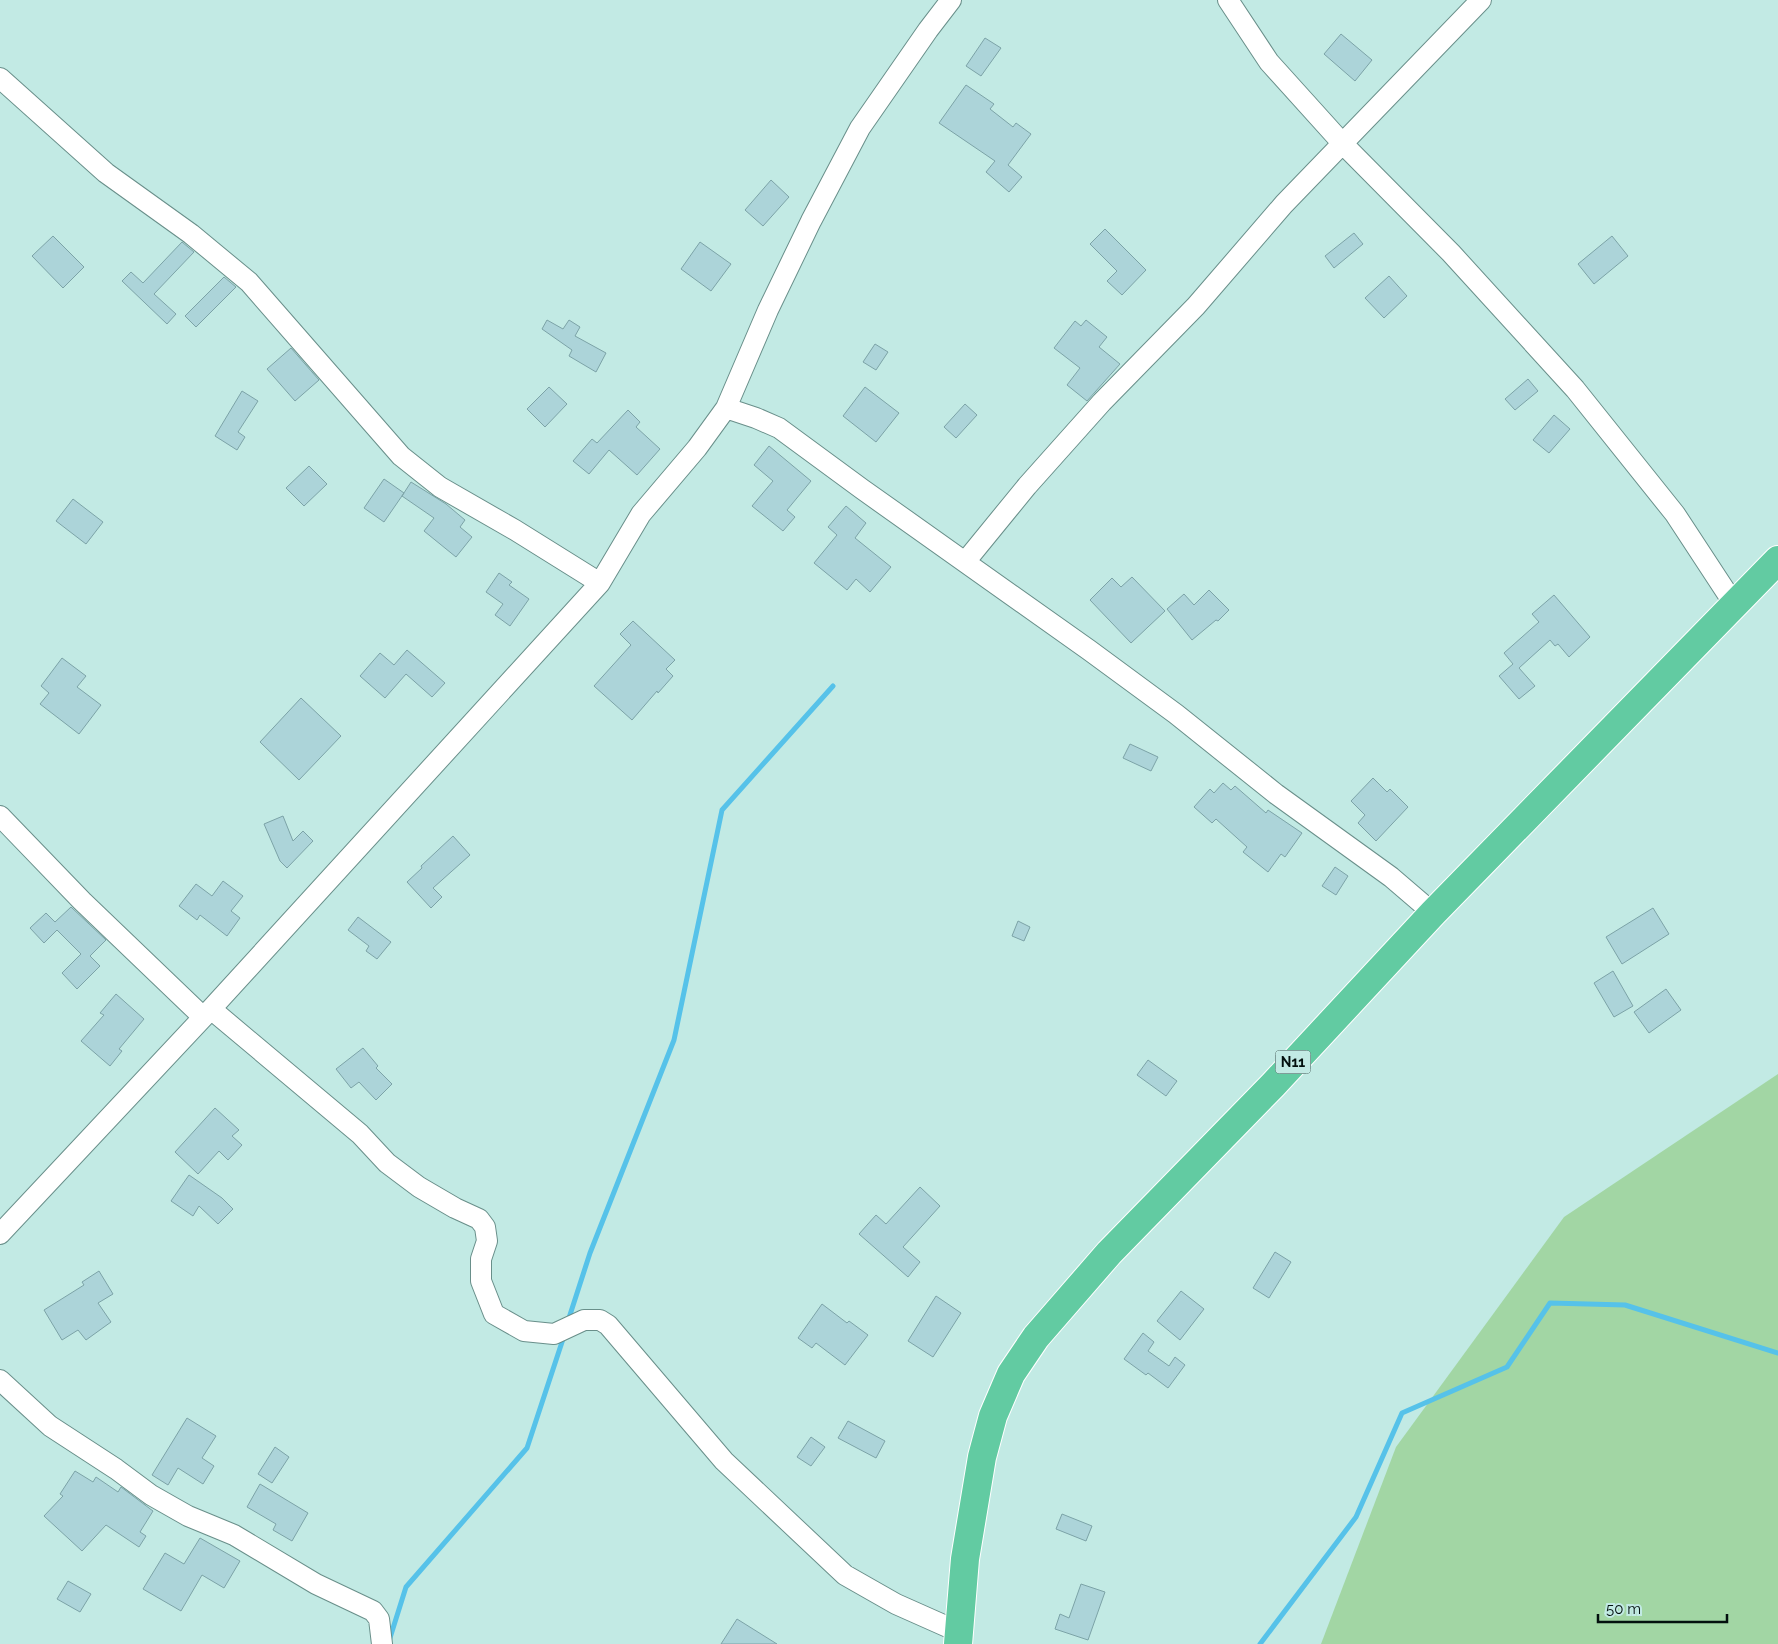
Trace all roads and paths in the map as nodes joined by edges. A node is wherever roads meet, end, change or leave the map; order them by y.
1 (951, 0) edge
2 (1228, 0) edge
3 (1481, 0) edge
4 (0, 78) edge
5 (1344, 144) junction
6 (726, 408) junction
7 (1778, 560) edge
8 (965, 562) junction
9 (600, 583) junction
10 (1734, 604) junction
11 (0, 816) edge
12 (1433, 914) junction
13 (208, 1012) junction
14 (0, 1234) edge
15 (0, 1380) edge
16 (958, 1638) edge
17 (382, 1644) edge

1 - 6 street
2 - 5 street
3 - 5 street
4 - 9 street
5 - 8 street
5 - 10 street
6 - 8 street
6 - 9 street
7 - 10 highway, N11
8 - 12 street
9 - 13 street
10 - 12 highway, N11
11 - 13 street
12 - 16 highway, N11
13 - 14 street
13 - 16 street
15 - 17 street

